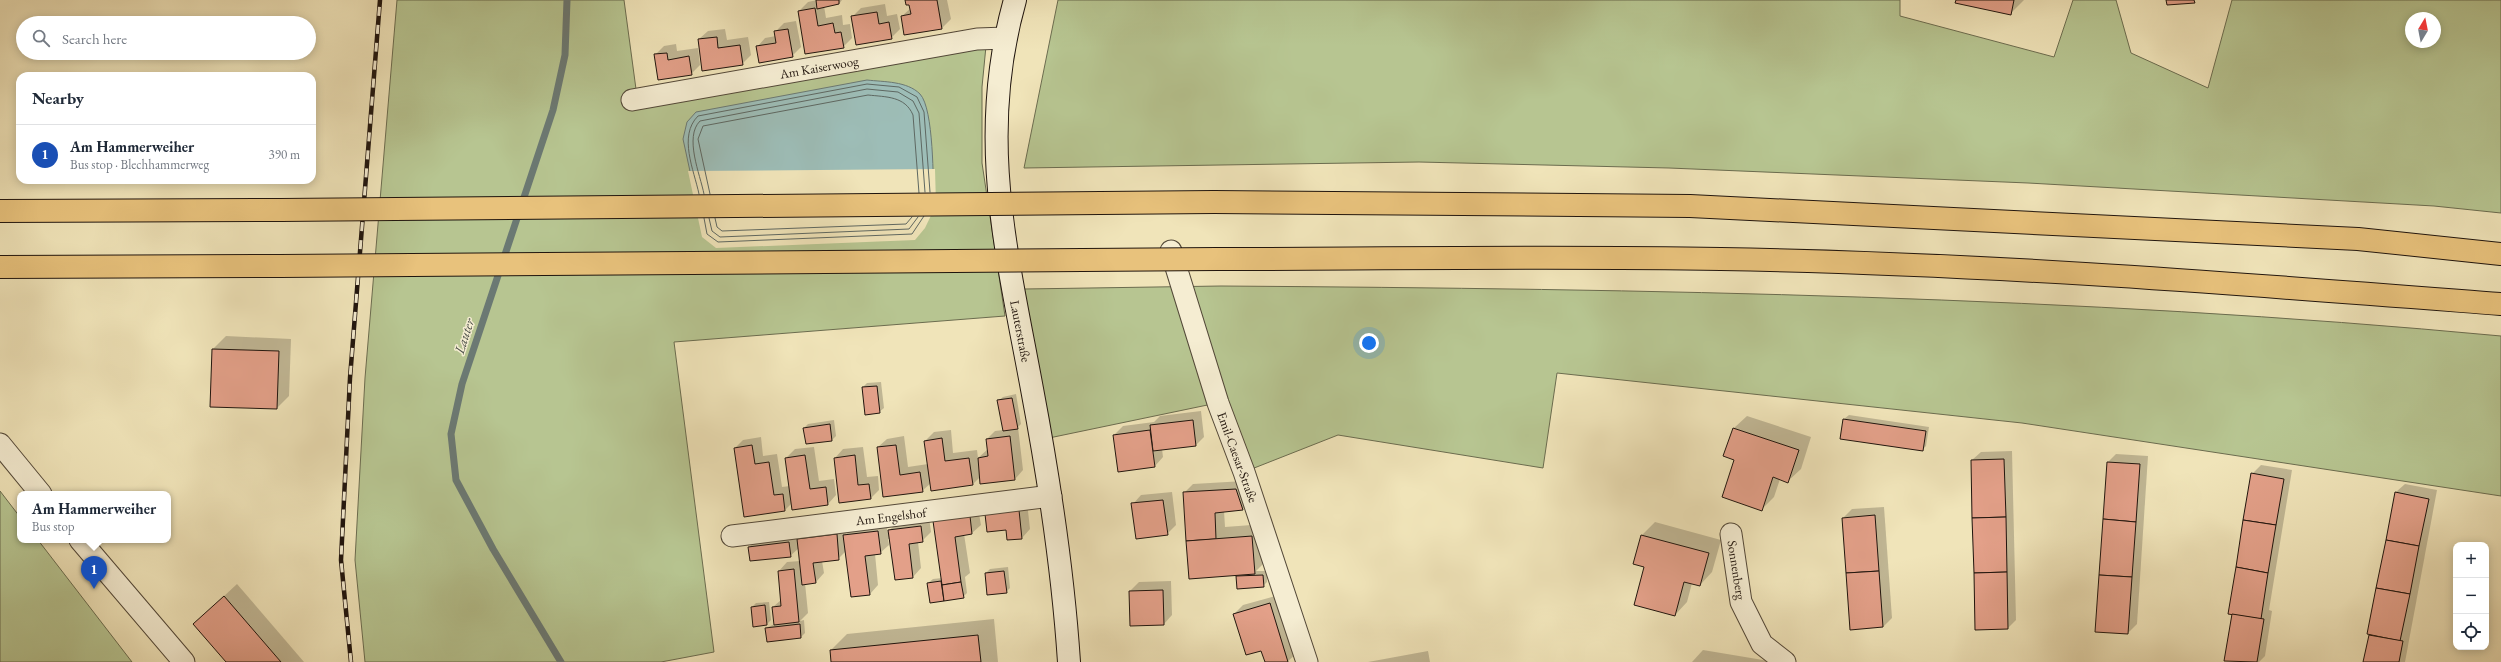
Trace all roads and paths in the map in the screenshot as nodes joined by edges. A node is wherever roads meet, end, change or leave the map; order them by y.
1 (1015, 0) edge
2 (1006, 38) junction
3 (632, 100) dead end
4 (0, 211) edge
5 (1171, 251) dead end
6 (2501, 254) edge
7 (0, 267) edge
8 (2501, 304) edge
9 (0, 444) edge
10 (39, 491) edge
11 (1051, 496) junction
12 (1731, 534) dead end
13 (732, 536) dead end
14 (83, 543) edge
15 (184, 662) edge
16 (1069, 662) edge
17 (1307, 662) edge
18 (1785, 662) edge

1 - 2 main road, Lauterstraße
2 - 3 street, Am Kaiserwoog
2 - 11 main road, Lauterstraße
4 - 6 highway, bridge
5 - 17 street, Emil-Caesar-Straße
7 - 8 highway, bridge
9 - 10 street
11 - 13 street, Am Engelshof
11 - 16 main road, Lauterstraße
12 - 18 street, Sonnenberg
14 - 15 street

